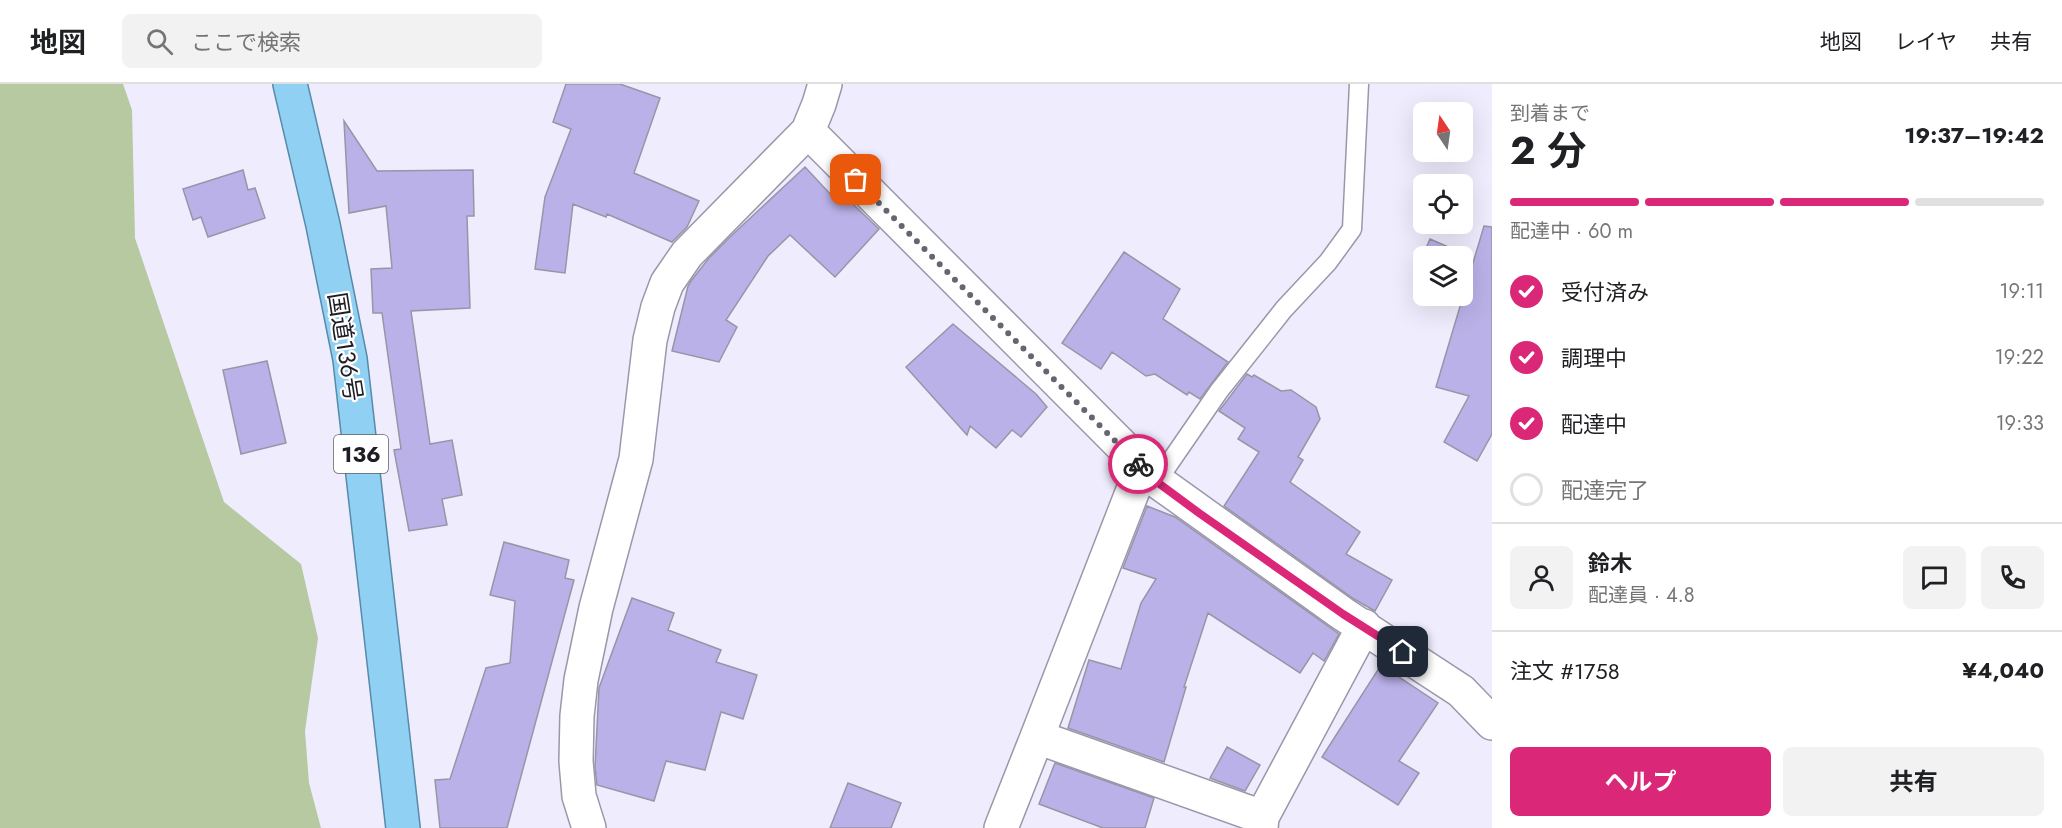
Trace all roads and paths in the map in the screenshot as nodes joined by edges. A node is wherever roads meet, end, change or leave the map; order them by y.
1 (290, 84) edge
2 (825, 84) edge
3 (1359, 84) edge
4 (808, 131) junction
5 (1149, 474) junction
6 (1364, 626) junction
7 (1492, 723) edge
8 (1037, 737) junction
9 (1261, 823) edge
10 (403, 828) edge
11 (589, 828) edge
12 (1001, 828) edge

1 - 10 highway, 国道136号 / 136
2 - 4 street
3 - 5 lane
4 - 5 street
4 - 11 street
5 - 6 street
5 - 8 street
6 - 7 street
6 - 9 street
8 - 9 street
8 - 12 street

